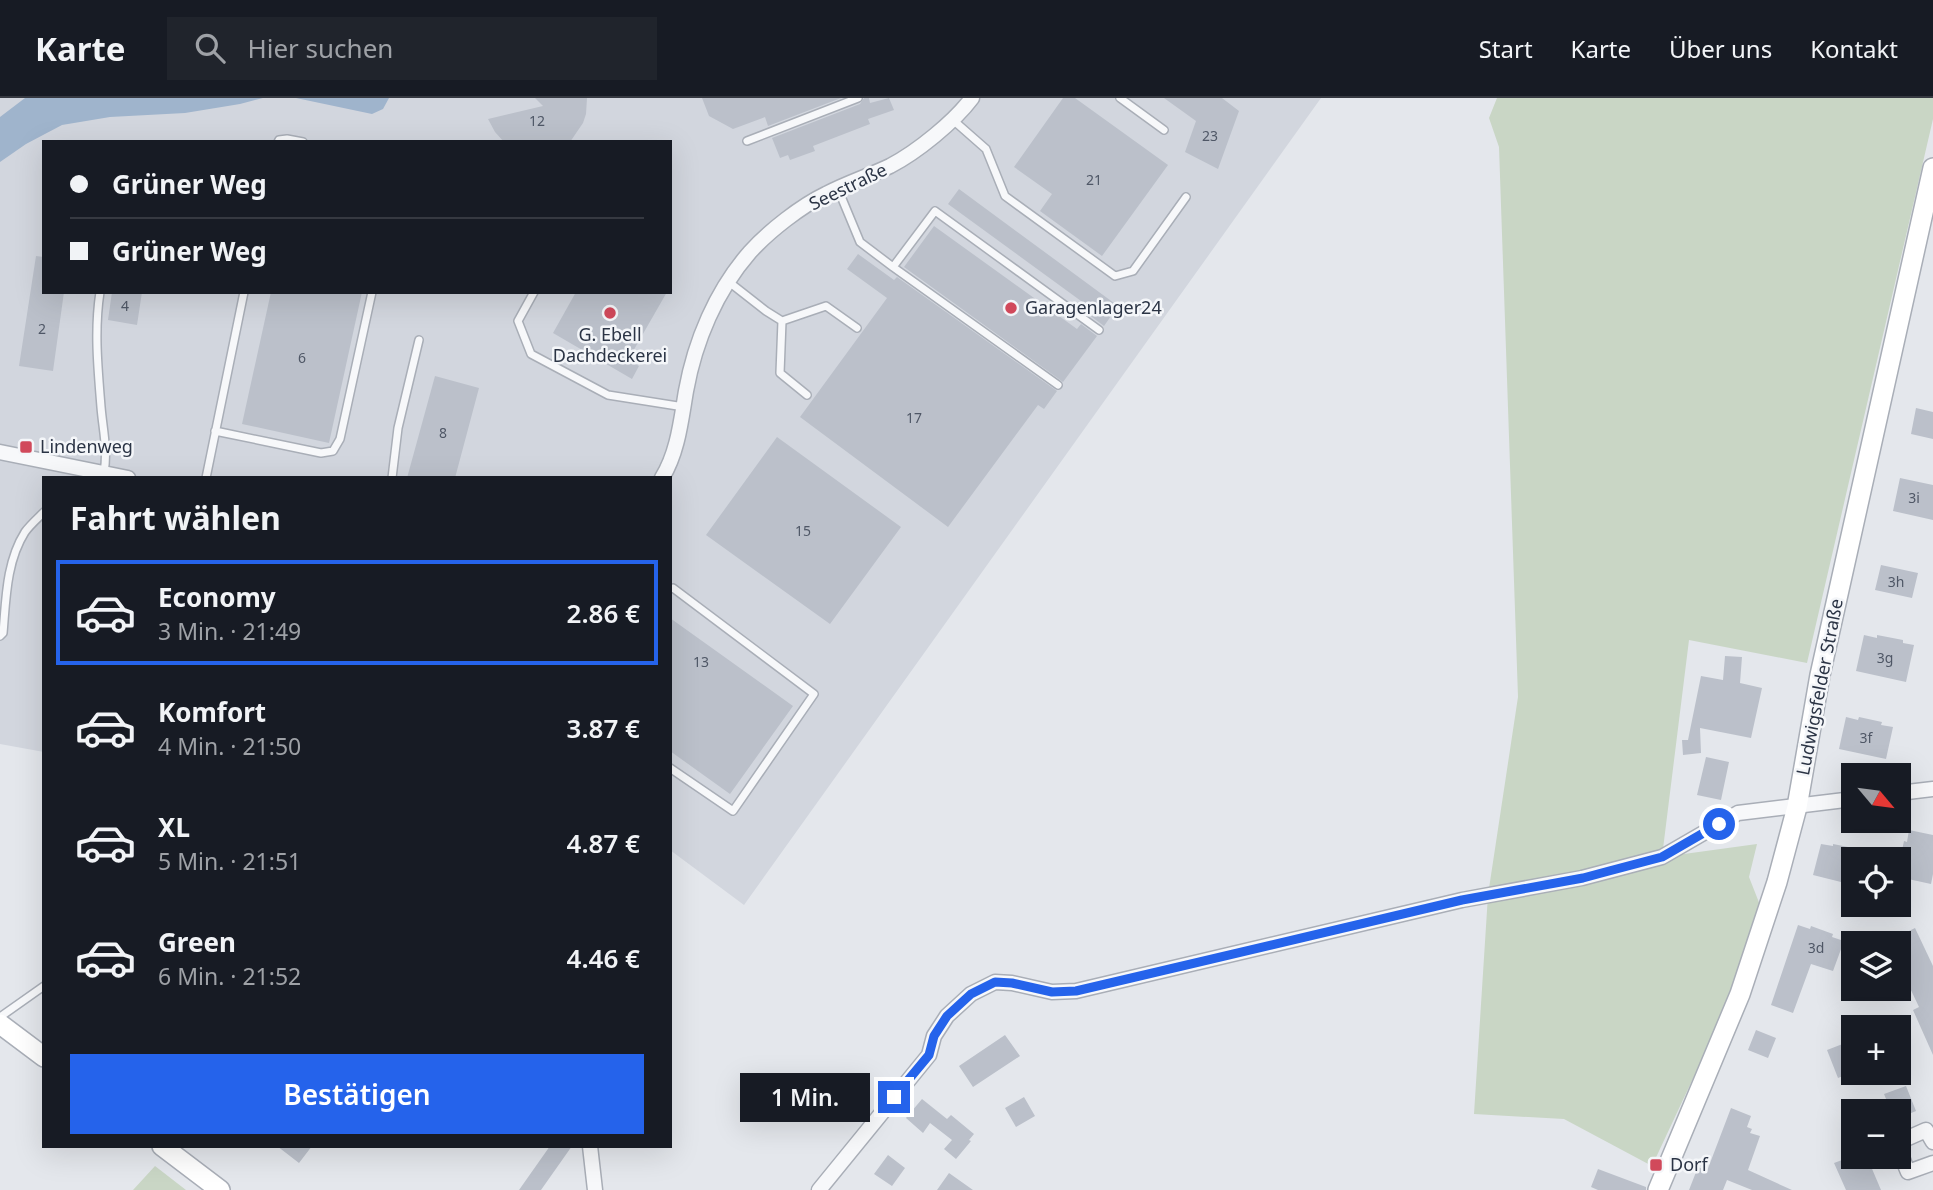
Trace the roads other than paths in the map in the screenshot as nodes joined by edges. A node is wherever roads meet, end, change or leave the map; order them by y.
1 (858, 98) edge
2 (972, 98) edge
3 (1121, 98) edge
4 (953, 120) junction
5 (1164, 130) dead end
6 (747, 141) dead end
7 (1933, 168) edge
8 (838, 189) junction
9 (1186, 197) dead end
10 (893, 267) junction
11 (729, 282) junction
12 (100, 294) edge
13 (244, 294) edge
14 (372, 294) edge
15 (533, 294) edge
16 (782, 321) junction
17 (857, 328) dead end
18 (1099, 330) dead end
19 (419, 340) dead end
20 (1058, 385) dead end
21 (807, 395) dead end
22 (685, 408) junction
23 (215, 430) junction
24 (0, 452) edge
25 (61, 471) edge
26 (104, 473) junction
27 (118, 476) edge
28 (206, 476) edge
29 (392, 476) edge
30 (663, 476) edge
31 (42, 514) edge
32 (672, 588) edge
33 (0, 636) edge
34 (672, 769) edge
35 (1933, 789) edge
36 (1911, 792) edge
37 (1841, 801) edge
38 (1797, 807) junction
39 (42, 987) edge
40 (0, 1017) edge
41 (0, 1024) edge
42 (42, 1056) edge
43 (1911, 1137) edge
44 (1933, 1143) edge
45 (165, 1148) edge
46 (590, 1148) edge
47 (1933, 1163) edge
48 (1907, 1169) edge
49 (220, 1190) edge
50 (594, 1190) edge
51 (819, 1190) edge
52 (1658, 1190) edge

1 - 6 lane
2 - 4 street, Seestraße
3 - 5 lane
4 - 8 street, Seestraße
4 - 9 lane
7 - 38 street, Ludwigsfelder Straße
8 - 10 lane
8 - 11 street, Seestraße
10 - 18 lane
10 - 20 lane
11 - 16 lane
11 - 22 street, Seestraße
12 - 26 lane
13 - 23 lane
14 - 23 lane
15 - 22 lane
16 - 17 lane
16 - 21 lane
19 - 29 lane
22 - 30 street, Seestraße
23 - 28 lane
24 - 25 street
25 - 26 street
26 - 27 street
31 - 33 lane
32 - 34 lane
35 - 36 street
37 - 38 street
38 - 51 street
38 - 52 street, Ludwigsfelder Straße
39 - 40 lane
41 - 42 street
43 - 44 street
45 - 49 street
46 - 50 street
47 - 48 street

